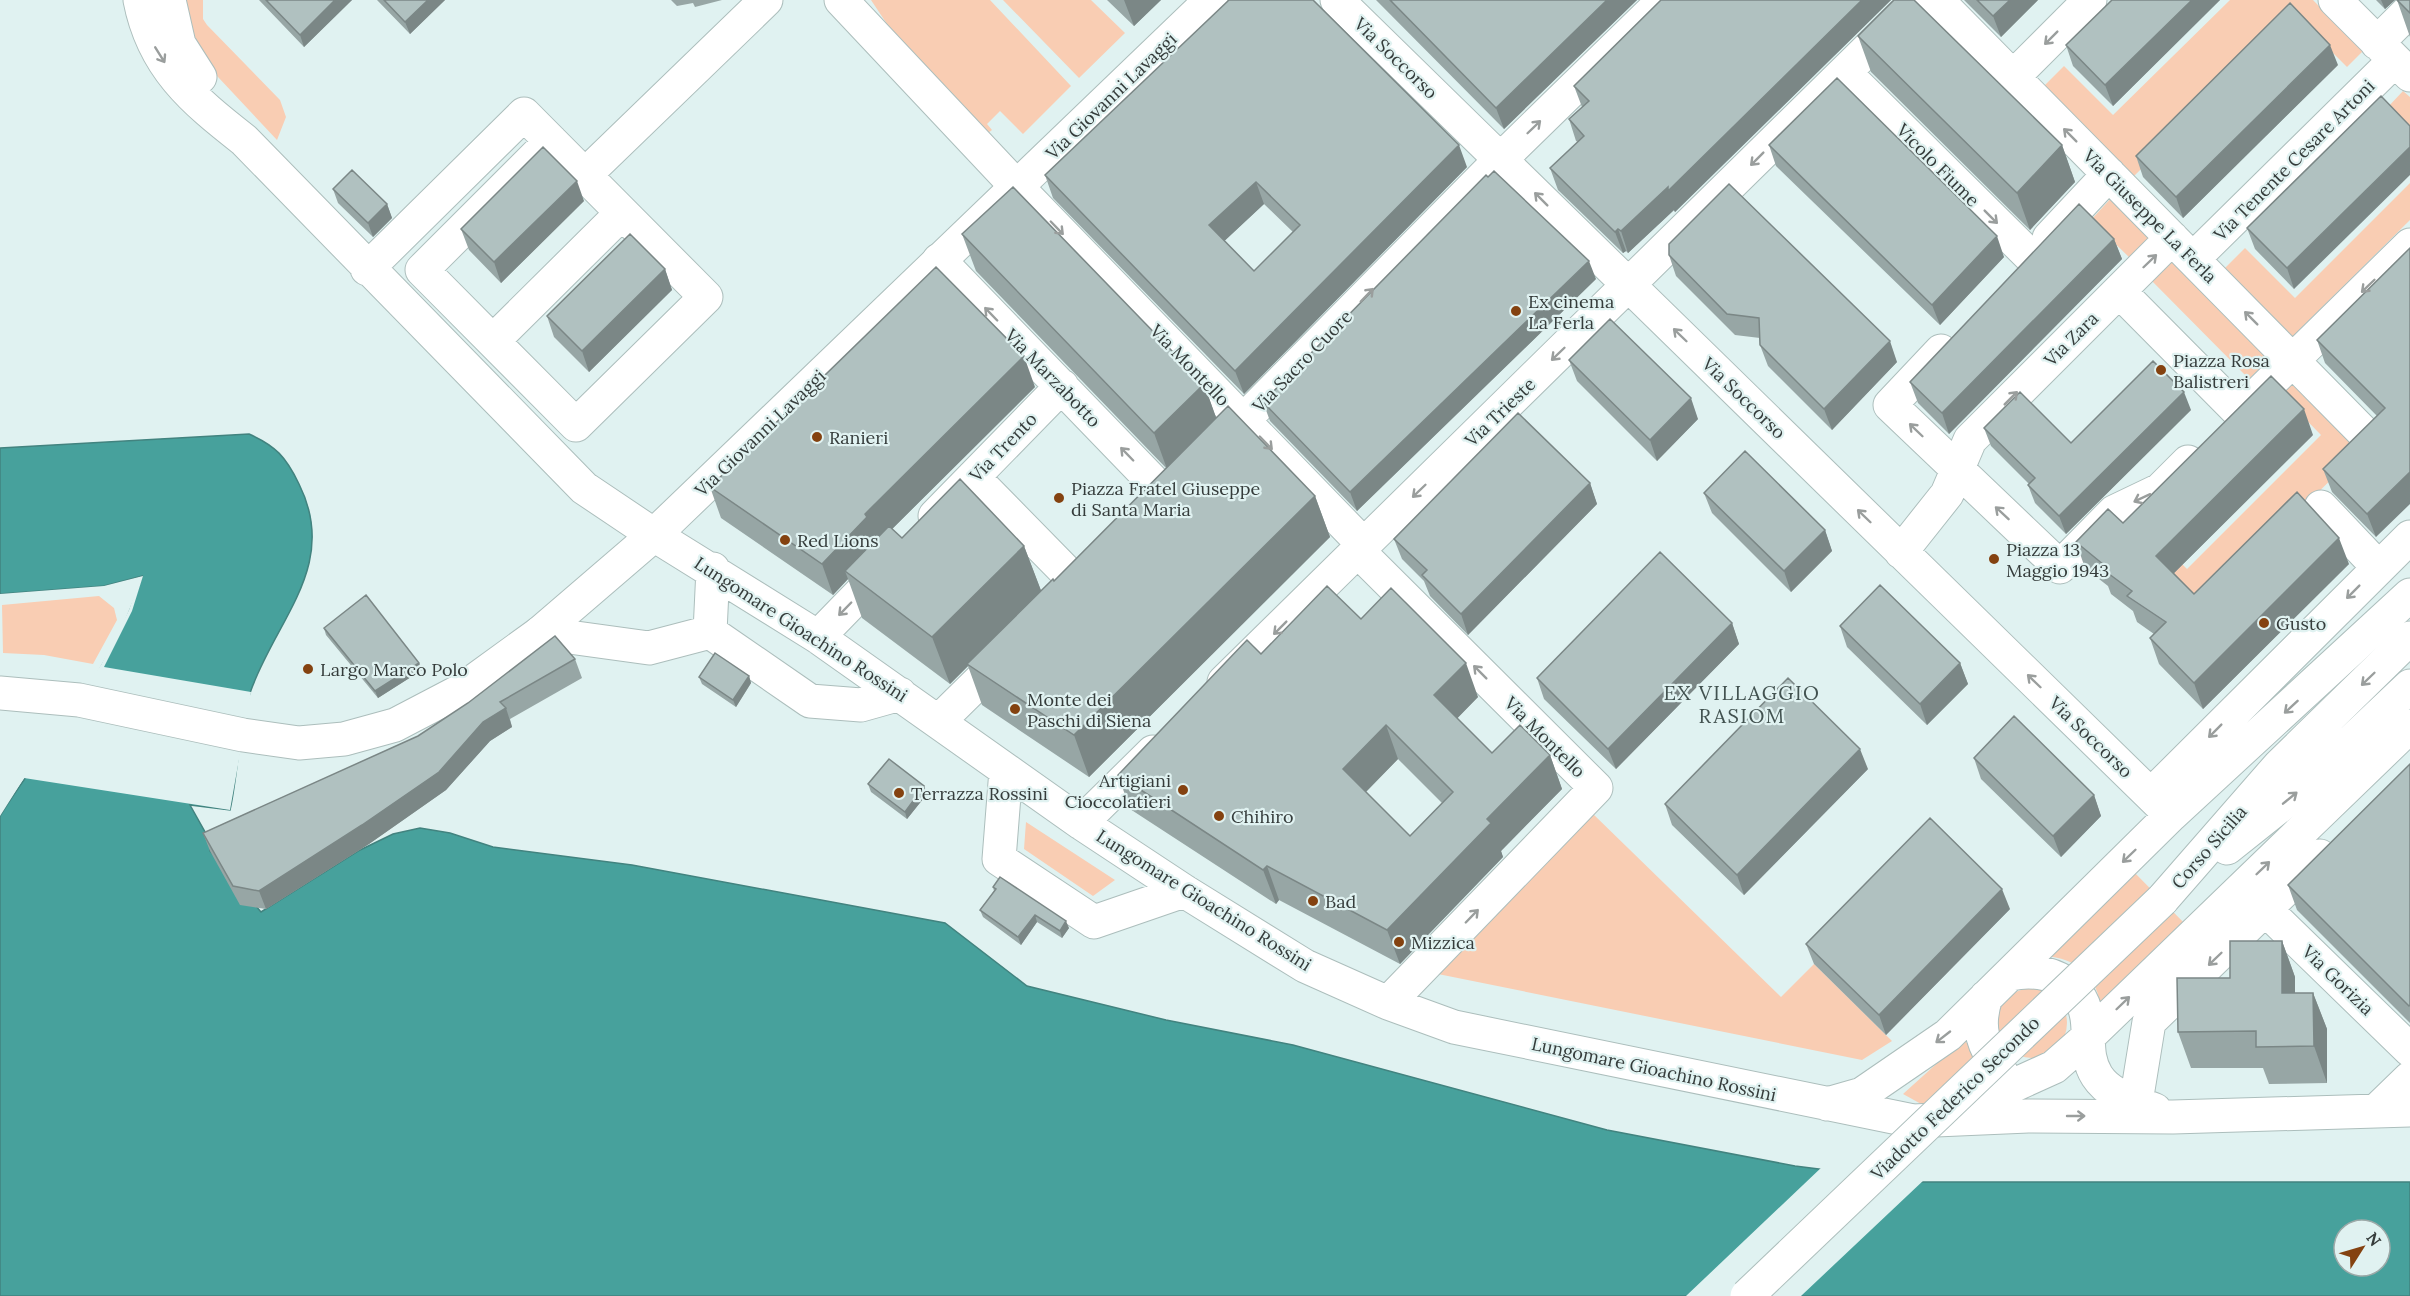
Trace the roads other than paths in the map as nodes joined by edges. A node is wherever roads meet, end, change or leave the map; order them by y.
1 (140, 0) edge
2 (169, 0) edge
3 (766, 0) edge
4 (841, 0) edge
5 (1211, 0) edge
6 (1336, 0) edge
7 (1664, 0) edge
8 (1918, 0) edge
9 (1937, 0) edge
10 (2090, 0) edge
11 (2336, 0) edge
12 (2410, 10) edge
13 (2394, 59) edge
14 (1845, 73) junction
15 (2013, 77) junction
16 (244, 140) junction
17 (551, 141) junction
18 (1501, 159) junction
19 (2109, 174) junction
20 (585, 175) junction
21 (1016, 186) junction
22 (622, 213) junction
23 (2410, 245) edge
24 (2183, 249) junction
25 (2031, 257) junction
26 (939, 260) junction
27 (368, 269) junction
28 (2007, 282) edge
29 (1629, 285) junction
30 (2119, 291) junction
31 (1959, 332) edge
32 (493, 341) junction
33 (2292, 360) junction
34 (1062, 386) junction
35 (2239, 412) junction
36 (1244, 420) junction
37 (2363, 432) edge
38 (1957, 470) junction
39 (973, 477) junction
40 (1181, 482) junction
41 (2321, 507) dead end
42 (1143, 520) edge
43 (654, 535) junction
44 (2410, 537) edge
45 (1361, 548) junction
46 (1901, 552) junction
47 (1102, 560) edge
48 (2378, 567) junction
49 (712, 569) junction
50 (1078, 584) junction
51 (2410, 595) edge
52 (1055, 607) edge
53 (1030, 631) edge
54 (710, 632) junction
55 (540, 633) junction
56 (818, 637) junction
57 (2410, 638) edge
58 (2410, 686) edge
59 (0, 693) edge
60 (900, 694) junction
61 (1205, 701) edge
62 (939, 721) junction
63 (2410, 726) edge
64 (1171, 735) edge
65 (1006, 770) junction
66 (2161, 805) junction
67 (1081, 824) junction
68 (2343, 833) edge
69 (1184, 891) junction
70 (2162, 900) junction
71 (2265, 909) junction
72 (2010, 974) junction
73 (1986, 998) junction
74 (1388, 1003) junction
75 (2087, 1038) junction
76 (2410, 1050) edge
77 (2410, 1078) edge
78 (2010, 1087) junction
79 (2136, 1102) junction
80 (1825, 1104) junction
81 (2377, 1110) junction
82 (2410, 1110) edge
83 (2028, 1116) junction
84 (2174, 1117) junction
85 (1912, 1121) junction
86 (1747, 1296) edge

1 -> 16 street
2 - 16 street
3 - 20 street
4 - 21 street, Via Montello
5 - 21 street, Via Giovanni Lavaggi
6 - 18 street, Via Soccorso
18 -> 7 street, Via Sacro Cuore
8 - 14 street, Via Trieste
9 - 15 street, Via Giuseppe La Ferla
10 -> 15 street
11 - 13 street
12 - 13 street, Via Tenente Cesare Artoni
13 - 24 street, Via Tenente Cesare Artoni
14 -> 25 street, Vicolo Fiume
14 -> 29 street, Via Trieste
19 -> 15 street, Via Giuseppe La Ferla
16 - 27 street, Lungomare Gioachino Rossini
17 - 20 street
17 - 27 street
17 - 32 street
29 -> 18 street, Via Soccorso
36 -> 18 street, Via Sacro Cuore
19 - 24 street, Via Giuseppe La Ferla
19 - 25 street
20 - 22 street
21 - 26 street, Via Giovanni Lavaggi
21 -> 36 street, Via Montello
22 - 32 street
22 - 32 street
23 -> 33 street
30 -> 24 street, Via Zara
33 -> 24 street, Via Giuseppe La Ferla
25 - 28 street
34 -> 26 street, Via Marzabotto
26 - 43 street, Via Giovanni Lavaggi
27 - 43 street, Lungomare Gioachino Rossini
29 -> 45 street, Via Trieste
46 -> 29 street, Via Soccorso
30 - 35 street
38 -> 30 street, Via Zara
38 -> 31 street
33 - 35 street
33 - 37 street, Via Giuseppe La Ferla
34 - 39 street, Via Trento
40 -> 34 street, Via Marzabotto
35 -> 38 street
36 - 40 street, Via Sacro Cuore
36 -> 45 street, Via Montello
38 - 46 street
39 - 50 street
39 -> 56 street, Via Trento
40 - 42 street, Via Sacro Cuore
41 - 48 street
43 - 49 street, Lungomare Gioachino Rossini
43 - 55 street, Via Giovanni Lavaggi
44 - 48 street
45 -> 61 street, Via Trieste
74 -> 45 street, Via Montello
66 -> 46 street, Via Soccorso
47 - 50 street
48 -> 66 street
49 - 54 street
49 - 56 street, Lungomare Gioachino Rossini
50 - 52 street
51 -> 66 street
53 - 62 street
54 - 55 street
54 - 60 street
55 - 59 street, Via Giovanni Lavaggi
56 - 60 street, Lungomare Gioachino Rossini
57 -> 70 street, Corso Sicilia
70 -> 58 street, Corso Sicilia
60 - 62 street, Lungomare Gioachino Rossini
62 - 65 street, Lungomare Gioachino Rossini
75 -> 63 street
64 - 67 street
65 - 67 street, Lungomare Gioachino Rossini
65 - 69 street
66 -> 72 street
67 - 69 street, Lungomare Gioachino Rossini
68 - 71 street
69 - 74 street, Lungomare Gioachino Rossini
70 - 86 street, Viadotto Federico Secondo, bridge
71 - 76 street, Via Gorizia
71 -> 79 street
72 - 73 street
72 - 75 street
73 - 78 street
73 -> 80 street
74 - 80 street, Lungomare Gioachino Rossini
75 - 78 street
75 - 79 street
77 - 81 street
78 - 83 street
78 - 85 street
79 - 84 street
80 - 85 street, Lungomare Gioachino Rossini
81 - 82 street
81 - 84 street
83 -> 84 street, Lungomare Gioachino Rossini
83 - 85 street, Lungomare Gioachino Rossini

